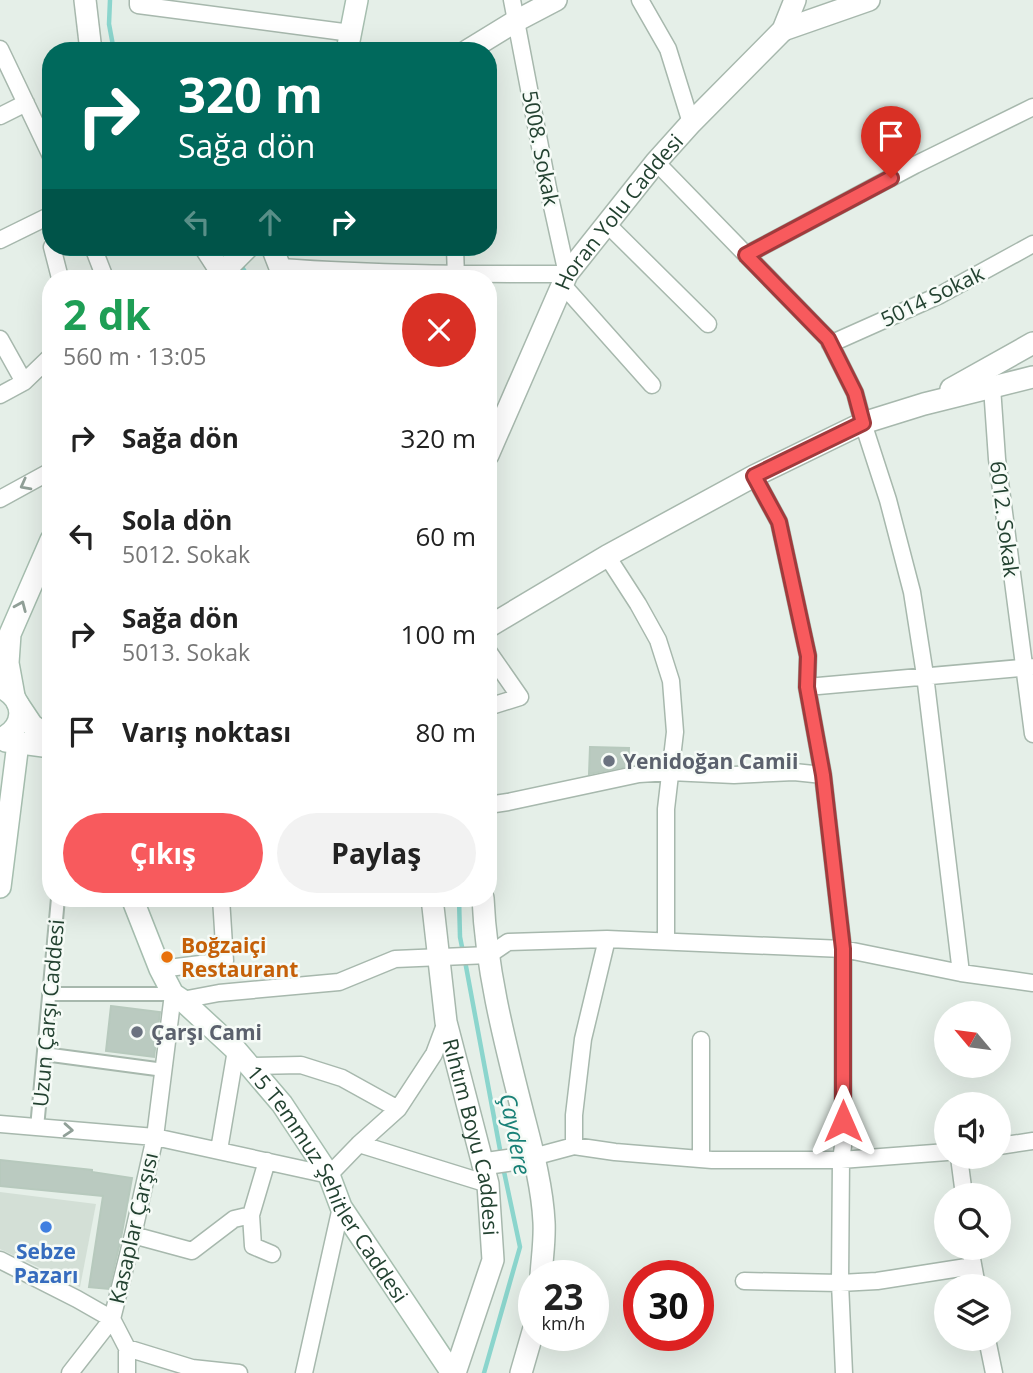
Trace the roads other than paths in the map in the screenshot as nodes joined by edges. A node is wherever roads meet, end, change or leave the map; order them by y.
1 (85, 0) edge
2 (138, 0) edge
3 (357, 0) edge
4 (512, 0) edge
5 (556, 0) edge
6 (640, 0) edge
7 (795, 0) edge
8 (869, 0) edge
9 (516, 21) junction
10 (783, 30) junction
11 (90, 42) edge
12 (349, 42) edge
13 (482, 42) edge
14 (0, 49) edge
15 (26, 103) junction
16 (1033, 107) edge
17 (0, 116) edge
18 (691, 123) junction
19 (42, 137) edge
20 (656, 162) junction
21 (42, 220) edge
22 (607, 224) junction
23 (0, 240) edge
24 (1033, 244) edge
25 (746, 255) junction
26 (240, 256) edge
27 (227, 270) edge
28 (497, 277) edge
29 (565, 279) junction
30 (708, 324) dead end
31 (0, 339) edge
32 (1033, 343) edge
33 (830, 345) junction
34 (42, 365) edge
35 (1033, 377) edge
36 (987, 380) junction
37 (24, 382) junction
38 (652, 385) dead end
39 (0, 395) edge
40 (863, 423) junction
41 (497, 434) edge
42 (42, 476) edge
43 (754, 476) junction
44 (0, 499) edge
45 (607, 556) junction
46 (42, 561) edge
47 (497, 622) edge
48 (497, 664) edge
49 (1028, 668) edge
50 (925, 675) junction
51 (807, 687) junction
52 (11, 696) edge
53 (497, 704) edge
54 (42, 732) edge
55 (1033, 734) edge
56 (6, 741) edge
57 (42, 746) edge
58 (670, 772) junction
59 (823, 775) junction
60 (497, 804) edge
61 (0, 887) edge
62 (57, 907) edge
63 (136, 907) edge
64 (222, 907) edge
65 (433, 907) edge
66 (483, 907) edge
67 (607, 939) junction
68 (666, 941) junction
69 (843, 949) junction
70 (489, 955) junction
71 (438, 958) junction
72 (160, 969) junction
73 (961, 973) junction
74 (1033, 984) edge
75 (49, 994) junction
76 (178, 997) junction
77 (446, 1022) junction
78 (701, 1040) dead end
79 (44, 1054) junction
80 (242, 1058) junction
81 (163, 1070) junction
82 (398, 1109) junction
83 (0, 1124) edge
84 (37, 1128) junction
85 (155, 1137) junction
86 (1033, 1142) edge
87 (359, 1144) junction
88 (1011, 1145) edge
89 (574, 1146) junction
90 (219, 1150) junction
91 (934, 1153) edge
92 (533, 1157) junction
93 (701, 1159) junction
94 (842, 1160) junction
95 (267, 1161) junction
96 (485, 1174) junction
97 (329, 1175) junction
98 (341, 1207) junction
99 (251, 1215) junction
100 (134, 1235) junction
101 (272, 1254) dead end
102 (0, 1260) edge
103 (542, 1260) edge
104 (972, 1260) edge
105 (973, 1266) junction
106 (975, 1274) edge
107 (744, 1281) dead end
108 (840, 1283) junction
109 (111, 1319) junction
110 (127, 1348) junction
111 (527, 1351) edge
112 (989, 1351) edge
113 (190, 1370) edge
114 (69, 1373) edge
115 (127, 1373) edge
116 (240, 1373) edge
117 (304, 1373) edge
118 (454, 1373) edge
119 (521, 1373) edge
120 (844, 1373) edge
121 (994, 1373) edge

1 - 11 street
2 - 12 street
3 - 12 street
4 - 9 street, 5008. Sokak
5 - 9 street
6 - 18 street
7 - 10 street, Horan Yolu Caddesi
8 - 10 street
9 - 13 street
9 - 29 street, 5008. Sokak
10 - 18 street, Horan Yolu Caddesi
14 - 15 street
15 - 17 street
15 - 19 street
16 - 25 street
18 - 20 street, Horan Yolu Caddesi
20 - 22 street, Horan Yolu Caddesi
20 - 25 street
21 - 23 street
22 - 29 street, Horan Yolu Caddesi
22 - 30 street
24 - 33 street, 5014 Sokak
25 - 33 street
26 - 27 street
28 - 29 street
29 - 38 street
29 - 41 street, Horan Yolu Caddesi
31 - 37 street
32 - 36 street
33 - 40 street
34 - 37 street
35 - 36 street
36 - 40 street
36 - 49 street, 6012. Sokak
37 - 39 street
40 - 43 street
40 - 50 street
42 -> 44 street
43 - 45 street
43 - 51 street
45 - 47 street
45 - 58 street
52 -> 46 street
48 - 53 street
49 - 50 street
49 - 55 street, 6012. Sokak
50 - 51 street
50 - 73 street
51 - 59 street
52 - 54 street
52 - 56 street
56 - 57 street
56 - 61 street
58 - 59 street
58 - 60 street
58 - 68 street
59 - 69 street
62 - 75 street, Uzun Çarşı Caddesi
63 - 72 street, 15 Temmuz Şehitler Caddesi
64 - 72 street
65 - 71 street, Rıhtım Boyu Caddesi
66 - 70 street
67 - 68 street
67 - 70 street
67 - 89 street
68 - 69 street
69 - 73 street
69 - 94 street
70 - 71 street
70 - 92 street
71 - 76 street
71 - 77 street, Rıhtım Boyu Caddesi
72 - 76 street, 15 Temmuz Şehitler Caddesi
73 - 74 street
75 - 76 street
75 - 79 street, Uzun Çarşı Caddesi
76 - 80 street, 15 Temmuz Şehitler Caddesi
76 - 81 street, Kasaplar Çarşısı
77 - 82 street
77 - 96 street, Rıhtım Boyu Caddesi
78 - 93 street
79 - 81 street
79 - 84 street, Uzun Çarşı Caddesi
80 - 82 street
80 - 90 street
80 - 97 street, 15 Temmuz Şehitler Caddesi
81 - 85 street, Kasaplar Çarşısı
82 - 87 street
83 - 84 street
84 -> 85 street
85 - 90 street
85 - 100 street, Kasaplar Çarşısı
86 - 88 street
87 - 96 street
87 - 97 street
89 - 92 street
89 - 93 street
90 - 95 street
91 - 94 street
92 - 96 street
92 - 103 street
93 - 94 street
94 - 108 street
95 - 97 street
95 - 99 street
96 - 118 street, Rıhtım Boyu Caddesi
97 - 98 street, 15 Temmuz Şehitler Caddesi
98 - 117 street
98 - 118 street, 15 Temmuz Şehitler Caddesi
99 - 100 street
99 - 101 street
100 - 109 street, Kasaplar Çarşısı
102 - 109 street
104 - 105 street
105 - 106 street
105 - 108 street
107 - 108 street
108 - 120 street
109 - 110 street
109 - 114 street
110 - 113 street
110 - 115 street
111 - 119 street
112 - 121 street
113 - 116 street

